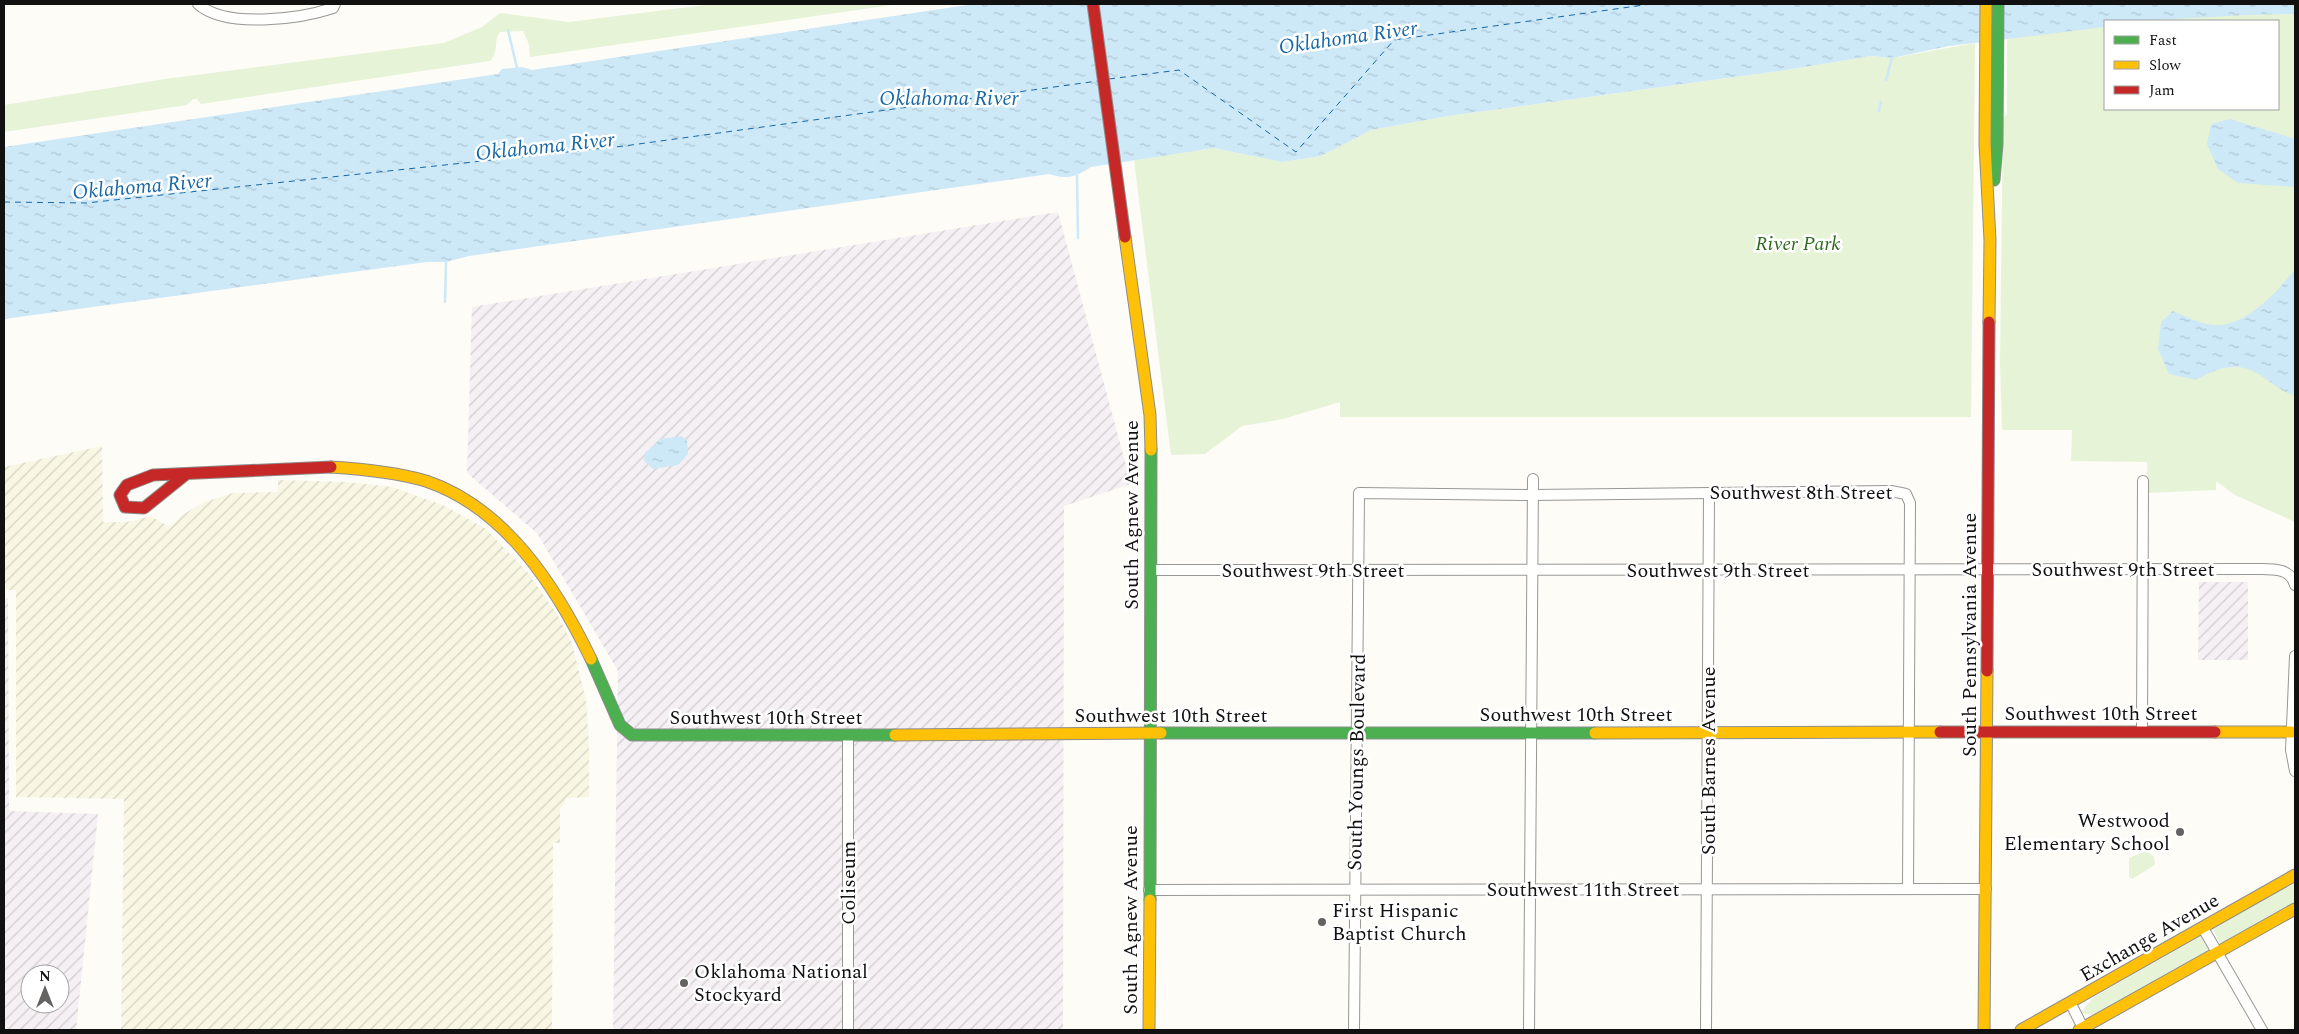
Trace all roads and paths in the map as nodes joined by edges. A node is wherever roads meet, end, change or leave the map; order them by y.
1 (198, 4) edge
2 (336, 4) edge
3 (1093, 4) edge
4 (1986, 4) edge
5 (1998, 4) edge
6 (1990, 240) junction
7 (185, 475) junction
8 (1533, 479) dead end
9 (2143, 481) dead end
10 (1359, 493) joint
11 (1709, 493) junction
12 (1531, 495) junction
13 (1533, 569) junction
14 (1988, 569) junction
15 (2144, 569) junction
16 (1150, 570) junction
17 (1710, 570) junction
18 (1909, 570) junction
19 (1357, 571) junction
20 (2295, 585) edge
21 (2295, 656) edge
22 (1708, 732) junction
23 (1910, 732) junction
24 (1987, 732) junction
25 (2142, 732) junction
26 (2292, 732) junction
27 (1150, 733) junction
28 (1531, 733) junction
29 (1357, 734) junction
30 (848, 736) junction
31 (2295, 771) edge
32 (2295, 876) edge
33 (1354, 889) junction
34 (1530, 889) junction
35 (1707, 889) junction
36 (1908, 889) junction
37 (1986, 889) junction
38 (1149, 890) junction
39 (2295, 909) edge
40 (2203, 928) junction
41 (2218, 953) junction
42 (2071, 1004) junction
43 (848, 1030) edge
44 (1149, 1030) edge
45 (1354, 1030) edge
46 (1529, 1030) edge
47 (1706, 1030) edge
48 (1984, 1030) edge
49 (2021, 1030) edge
50 (2082, 1030) edge
51 (2262, 1030) edge

1 - 2 street
3 - 16 main road, South Agnew Avenue
4 - 6 main road, South Pennsylvania Avenue
5 - 6 main road, South Pennsylvania Avenue
6 - 14 main road, South Pennsylvania Avenue
7 - 7 main road, Southwest 10th Street
7 - 30 main road, Southwest 10th Street
8 - 12 street
9 - 15 street
10 - 12 street, Southwest 8th Street
10 - 19 street, South Youngs Boulevard
11 - 12 street, Southwest 8th Street
11 - 17 street, South Barnes Avenue
11 - 18 street, Southwest 8th Street
12 - 13 street
13 - 17 street, Southwest 9th Street
13 - 19 street, Southwest 9th Street
13 - 28 street
14 - 15 street, Southwest 9th Street
14 - 18 street, Southwest 9th Street
14 - 24 main road, South Pennsylvania Avenue
15 - 20 street, Southwest 9th Street
15 - 25 street
16 - 19 street, Southwest 9th Street
16 - 27 main road, South Agnew Avenue
17 - 18 street, Southwest 9th Street
17 - 22 street, South Barnes Avenue
18 - 23 street, Southwest 8th Street
19 - 29 street, South Youngs Boulevard
21 - 26 street
22 - 23 main road, Southwest 10th Street
22 - 28 main road, Southwest 10th Street
22 - 35 street, South Barnes Avenue
23 - 24 main road, Southwest 10th Street
23 - 36 street, Southwest 8th Street
24 - 25 main road, Southwest 10th Street
24 - 37 main road, South Pennsylvania Avenue
25 - 26 main road, Southwest 10th Street
26 - 31 street
27 - 29 main road, Southwest 10th Street
27 - 30 main road, Southwest 10th Street
27 - 38 main road, South Agnew Avenue
28 - 29 main road, Southwest 10th Street
28 - 34 street
29 - 33 street, South Youngs Boulevard
30 - 43 street, Coliseum
32 - 40 main road, Exchange Avenue
33 - 34 street, Southwest 11th Street
33 - 38 street, Southwest 11th Street
33 - 45 street, South Youngs Boulevard
34 - 35 street, Southwest 11th Street
34 - 46 street
35 - 36 street, Southwest 11th Street
35 - 47 street, South Barnes Avenue
36 - 37 street, Southwest 11th Street
37 - 48 main road, South Pennsylvania Avenue
38 - 44 main road, South Agnew Avenue
39 - 41 main road
40 - 41 street
40 - 42 main road, Exchange Avenue
41 - 50 main road
41 - 51 street
42 - 49 main road, Exchange Avenue
42 - 50 street

